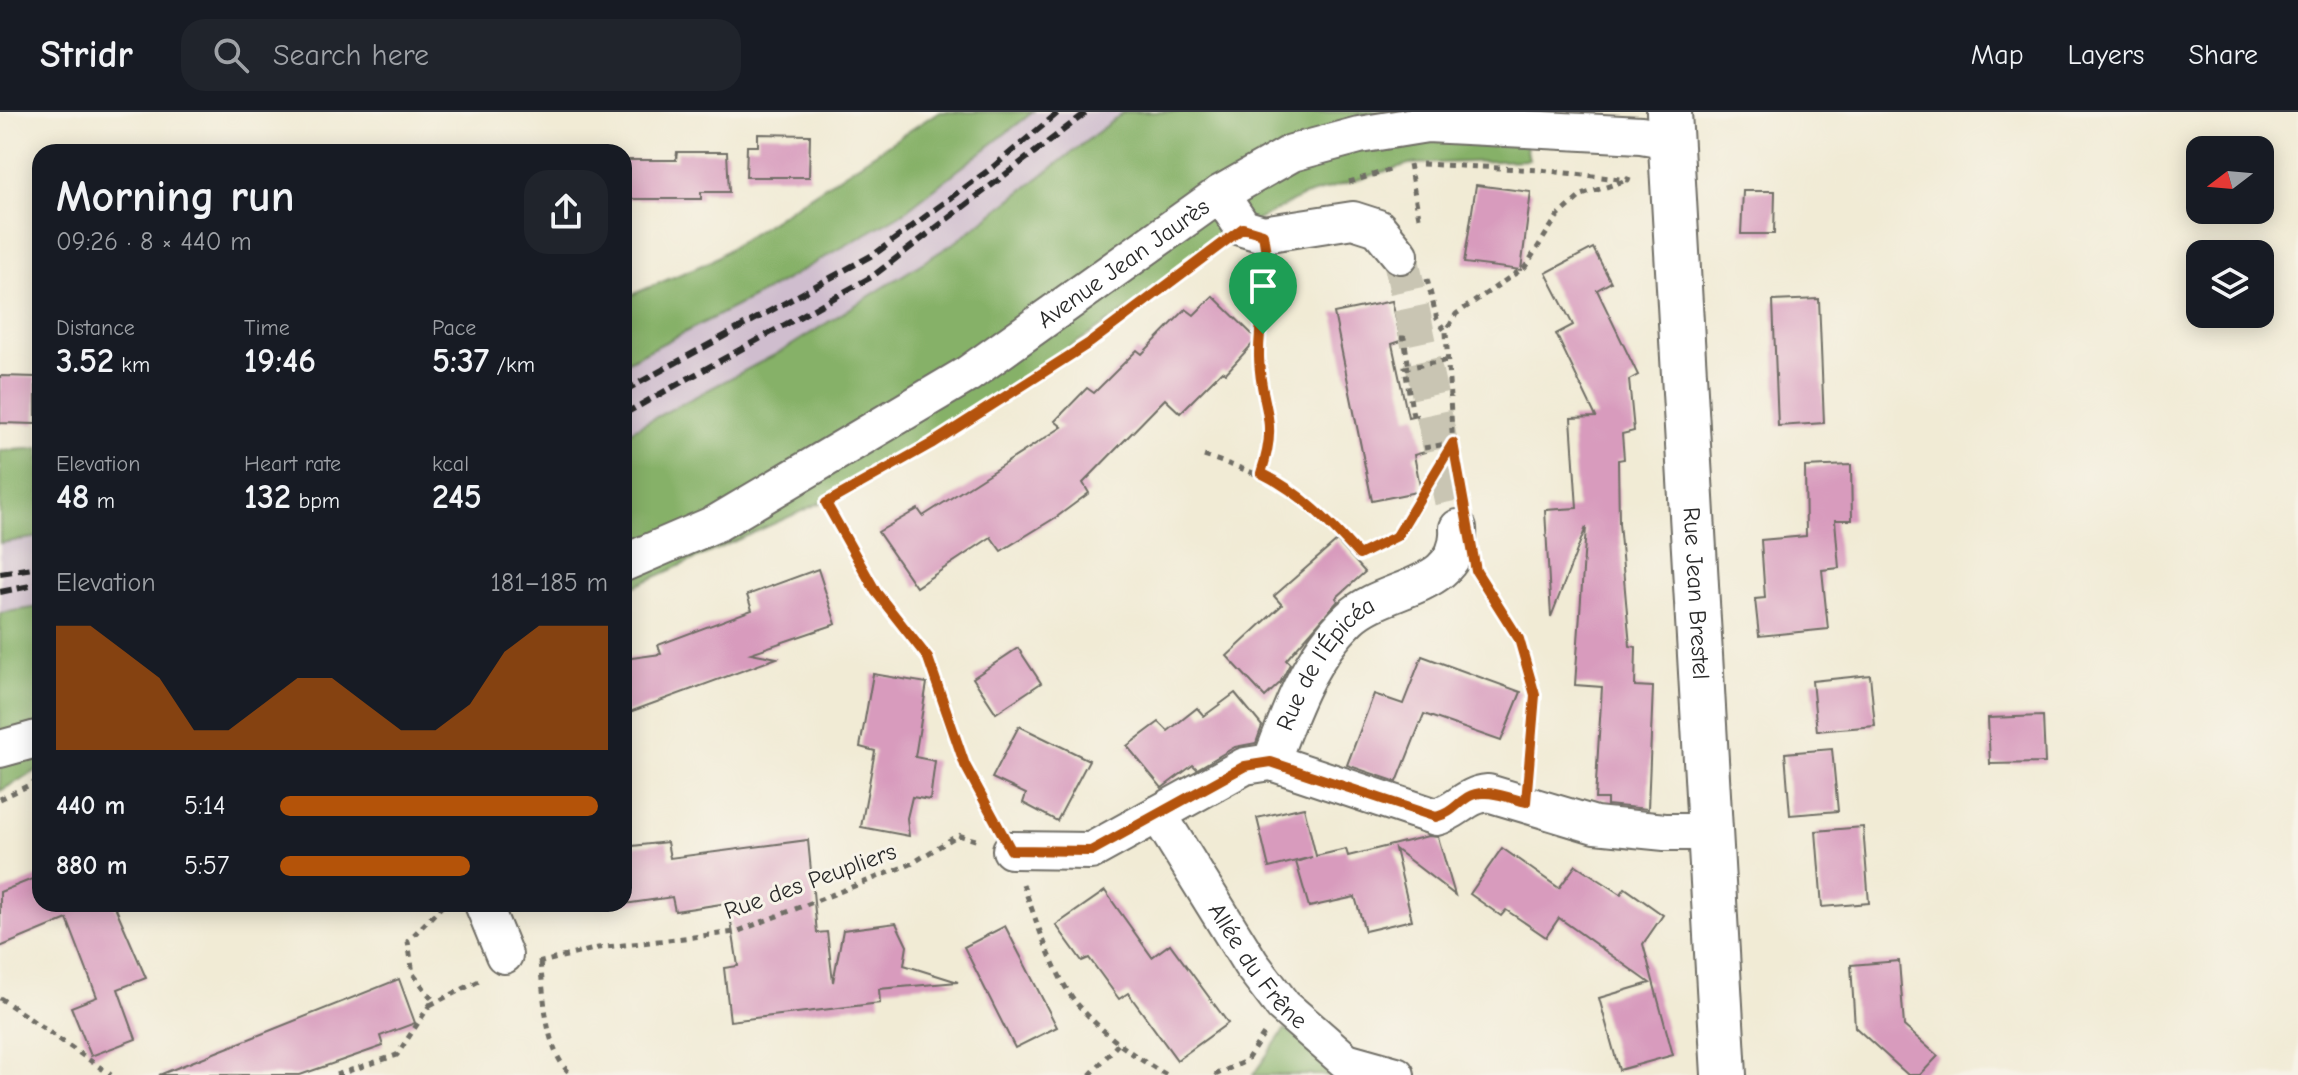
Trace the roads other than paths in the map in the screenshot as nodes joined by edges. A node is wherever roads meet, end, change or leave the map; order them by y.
1 (1660, 129) edge
2 (1220, 194) junction
3 (1400, 255) tunnel mouth
4 (1461, 519) tunnel mouth
5 (632, 560) edge
6 (32, 740) edge
7 (0, 749) edge
8 (1271, 762) junction
9 (1158, 814) junction
10 (1712, 832) junction
11 (1011, 850) road end
12 (486, 912) edge
13 (506, 966) road end
14 (1396, 1075) edge
15 (1724, 1075) edge

1 - 2 street, Avenue Jean Jaurès
1 - 10 street, Rue Jean Brestel
2 - 3 street
2 - 5 street, Avenue Jean Jaurès
4 - 8 street, Rue de l'Épicéa
6 - 7 street
8 - 9 street, Rue de l'Épicéa
8 - 10 street
9 - 11 street, Rue de l'Épicéa
9 - 14 street, Allée du Frêne
10 - 15 street, Rue Jean Brestel
12 - 13 street

